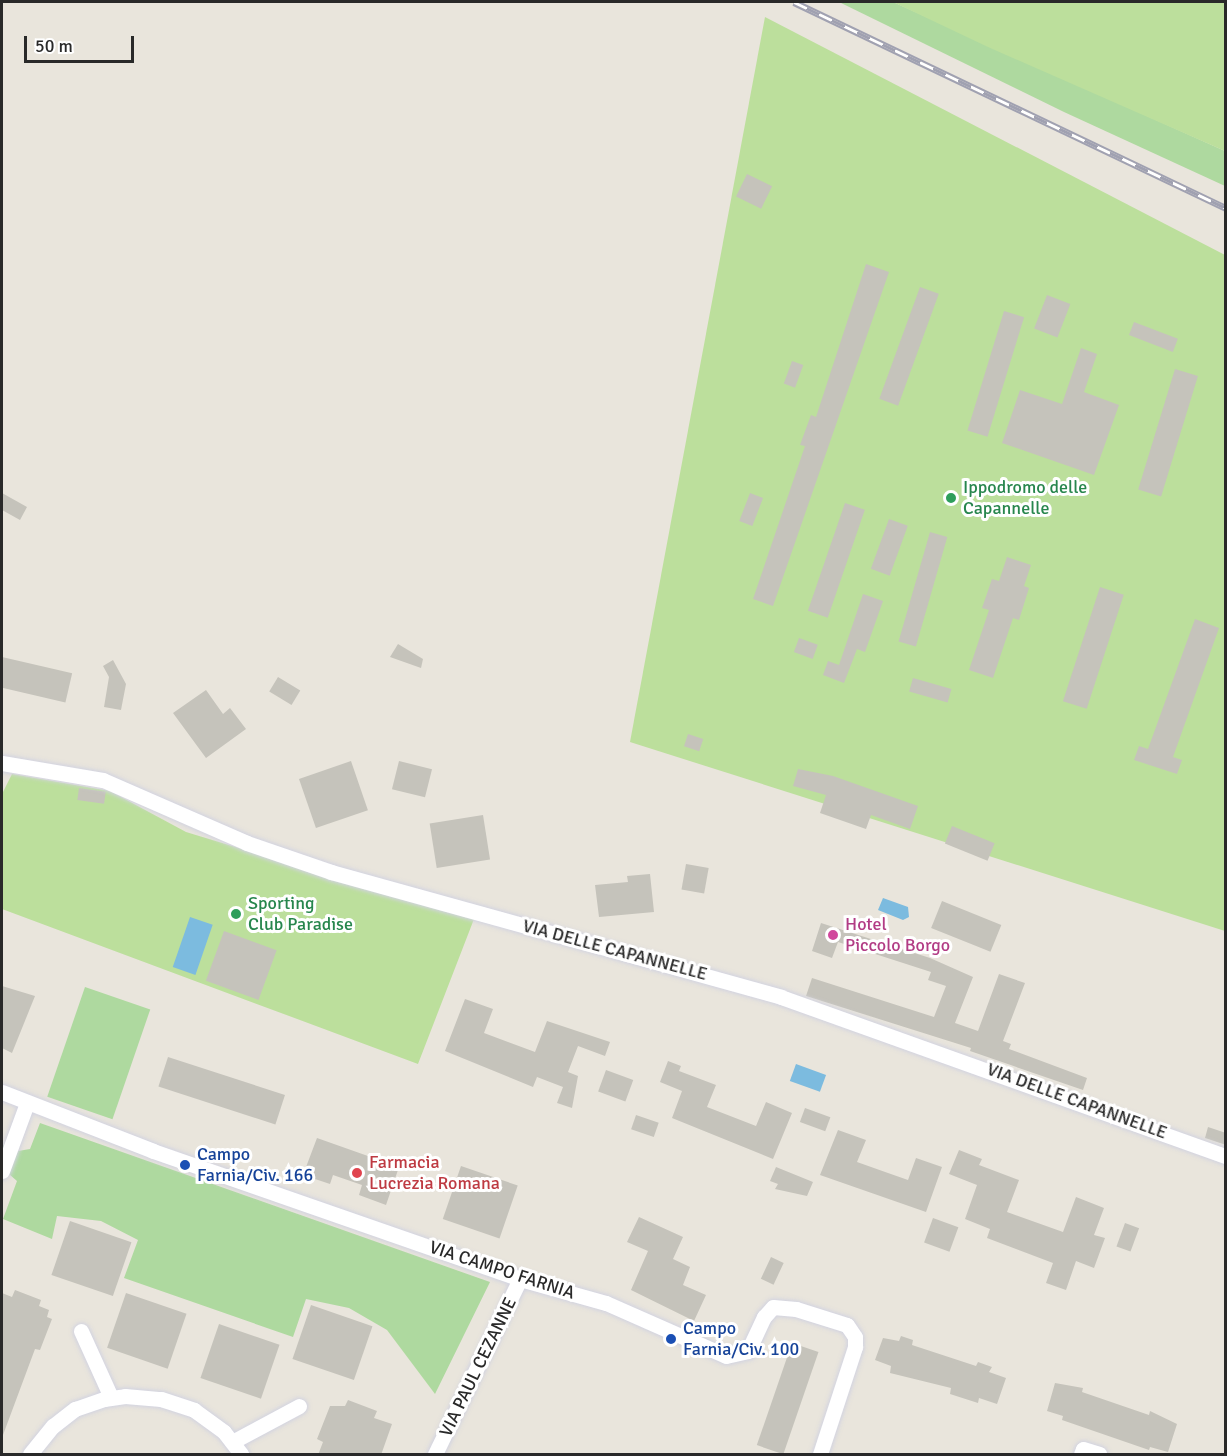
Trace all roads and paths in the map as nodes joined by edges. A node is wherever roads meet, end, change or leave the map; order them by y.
1 (2, 763) edge
2 (2, 1092) edge
3 (27, 1103) junction
4 (1226, 1156) edge
5 (2, 1171) edge
6 (520, 1279) junction
7 (81, 1331) dead end
8 (111, 1397) junction
9 (299, 1406) dead end
10 (237, 1448) edge
11 (30, 1455) edge
12 (435, 1455) edge
13 (820, 1455) edge
14 (1081, 1455) edge
15 (1100, 1455) edge

1 - 4 street, VIA DELLE CAPANNELLE
2 - 3 street, VIA CAMPO FARNIA
3 - 5 street
3 - 6 street, VIA CAMPO FARNIA
6 - 12 street, VIA PAUL CEZANNE
6 - 13 street, VIA CAMPO FARNIA
7 - 8 street
8 - 10 street
8 - 11 street
9 - 10 street
14 - 15 street

